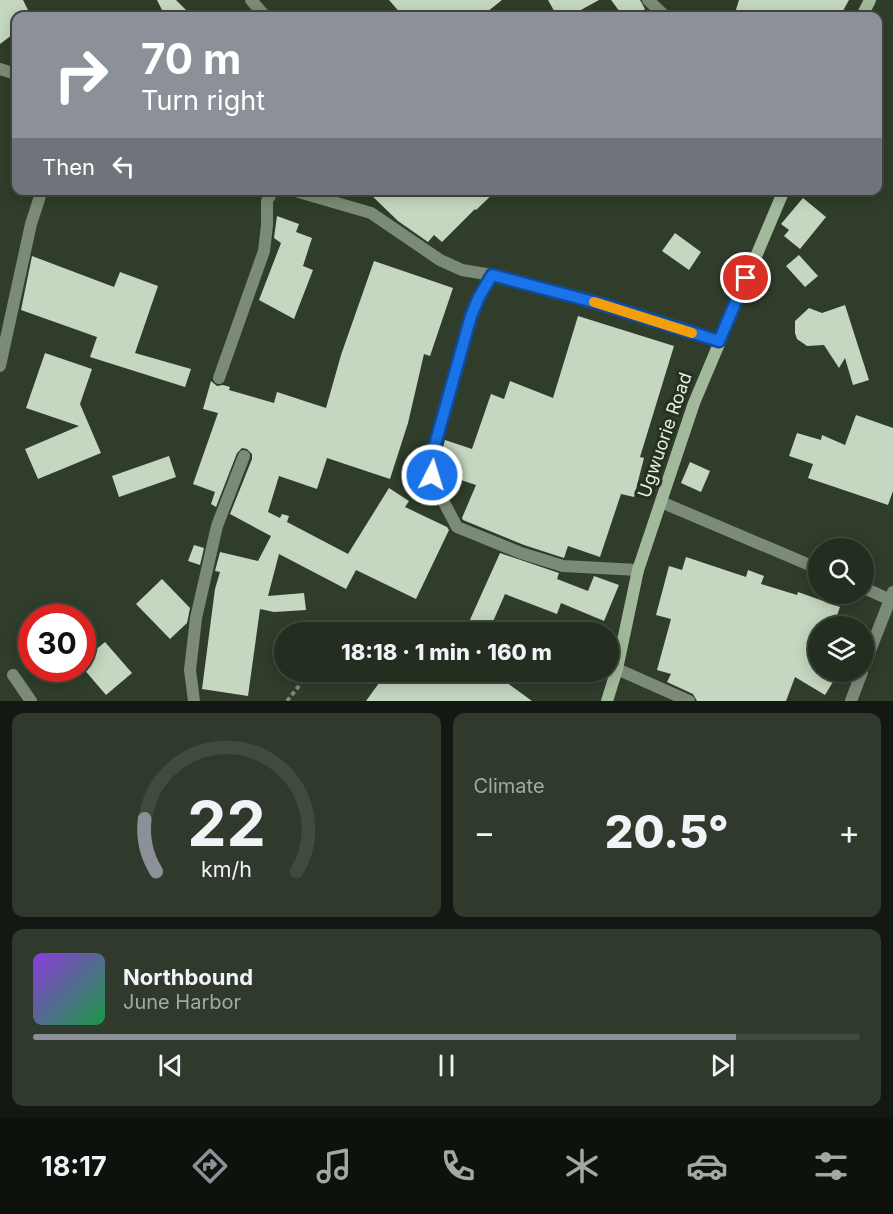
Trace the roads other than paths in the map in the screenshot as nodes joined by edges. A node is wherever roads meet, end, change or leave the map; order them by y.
1 (251, 0) edge
2 (648, 0) edge
3 (262, 12) edge
4 (661, 12) edge
5 (40, 195) edge
6 (270, 195) edge
7 (309, 195) edge
8 (782, 195) edge
9 (492, 275) junction
10 (719, 341) junction
11 (0, 366) edge
12 (219, 378) dead end
13 (244, 456) dead end
14 (661, 502) junction
15 (808, 564) edge
16 (638, 570) junction
17 (874, 591) edge
18 (892, 597) edge
19 (874, 641) edge
20 (619, 660) edge
21 (619, 670) edge
22 (13, 675) dead end
23 (613, 682) edge
24 (858, 682) edge
25 (31, 701) edge
26 (194, 701) edge
27 (608, 701) edge
28 (689, 701) edge
29 (851, 701) edge

1 - 3 street
2 - 4 street
5 - 11 street
6 - 12 street
7 - 9 street
8 - 10 street, Ugwuorie Road
9 - 10 street
9 - 16 street
10 - 14 street, Ugwuorie Road
13 - 26 street
14 - 15 street
14 - 16 street, Ugwuorie Road
16 - 20 street, Ugwuorie Road
17 - 18 street
18 - 19 street
21 - 28 street
22 - 25 street
23 - 27 street, Ugwuorie Road
24 - 29 street

